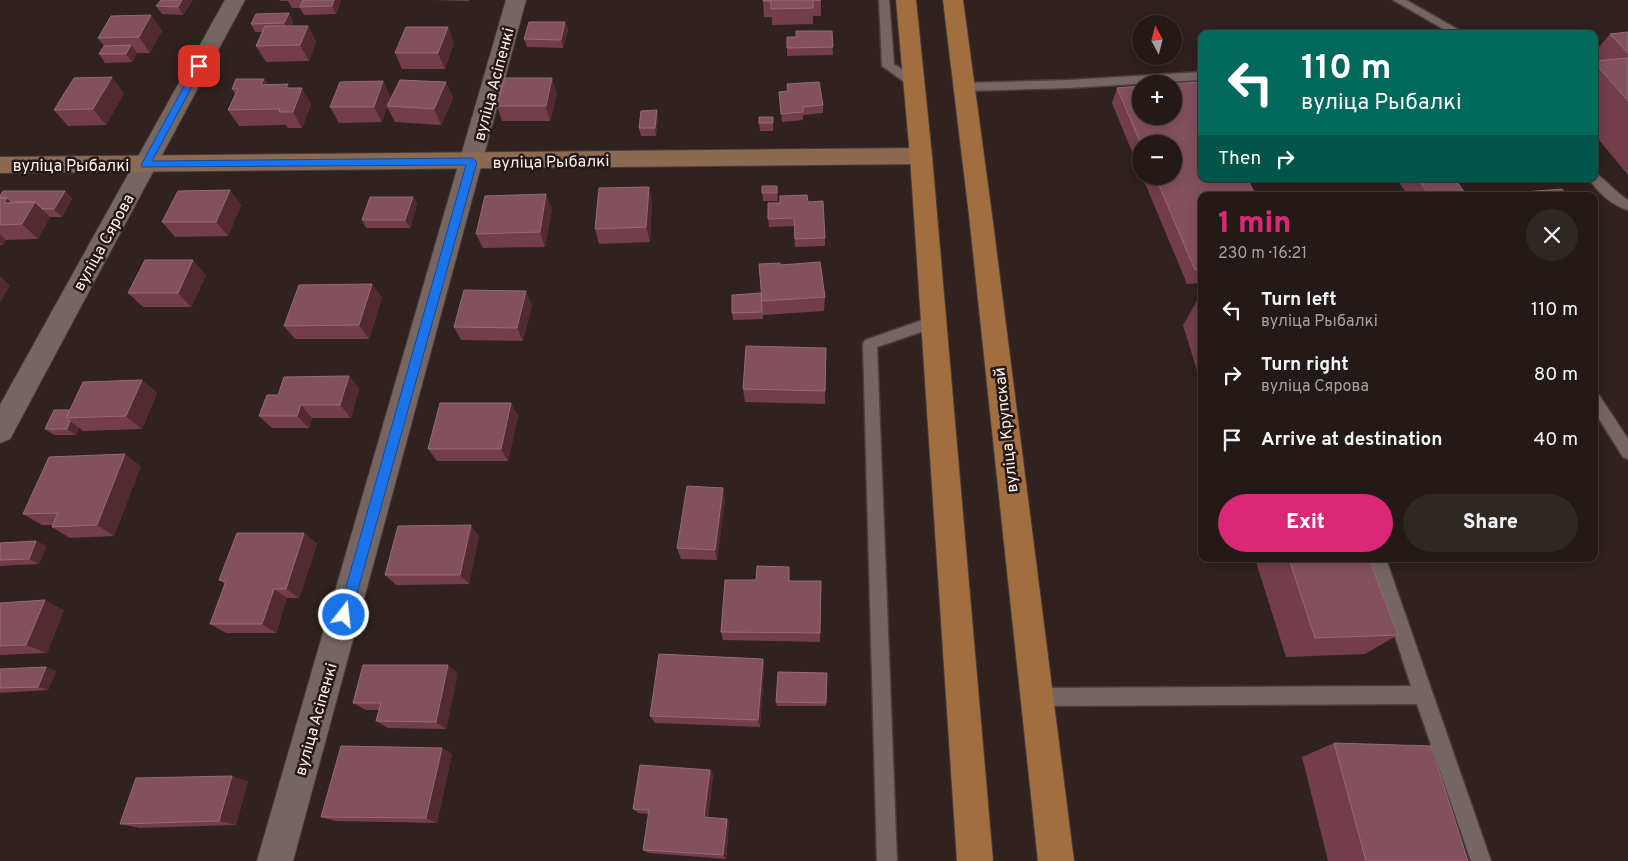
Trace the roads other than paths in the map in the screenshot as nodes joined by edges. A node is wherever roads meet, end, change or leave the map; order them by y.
1 (235, 0) edge
2 (516, 0) edge
3 (884, 0) edge
4 (906, 0) edge
5 (954, 0) edge
6 (1398, 0) edge
7 (1454, 30) edge
8 (1198, 76) edge
9 (914, 83) junction
10 (965, 87) junction
11 (921, 156) junction
12 (472, 162) junction
13 (146, 165) junction
14 (0, 166) edge
15 (1598, 182) edge
16 (1628, 205) edge
17 (934, 322) junction
18 (1598, 405) edge
19 (0, 431) edge
20 (1628, 452) edge
21 (1379, 562) edge
22 (1422, 695) junction
23 (1035, 697) junction
24 (275, 861) edge
25 (887, 861) edge
26 (975, 861) edge
27 (1056, 861) edge
28 (1481, 861) edge

1 - 13 street, вуліца Сярова
2 - 12 street, вуліца Асіпенкі
3 - 9 lane
4 - 9 main road
5 - 10 main road, вуліца Крупскай
6 - 7 lane
8 - 10 lane
9 - 11 main road
10 - 23 main road, вуліца Крупскай
11 - 12 street, вуліца Рыбалкі
11 - 17 main road
12 - 13 street, вуліца Рыбалкі
12 - 24 street, вуліца Асіпенкі
13 - 14 street, вуліца Рыбалкі
13 - 19 street, вуліца Сярова
15 - 16 lane
17 - 25 lane
17 - 26 main road
18 - 20 lane
21 - 22 lane
22 - 23 lane
22 - 28 lane
23 - 27 main road, вуліца Крупскай

